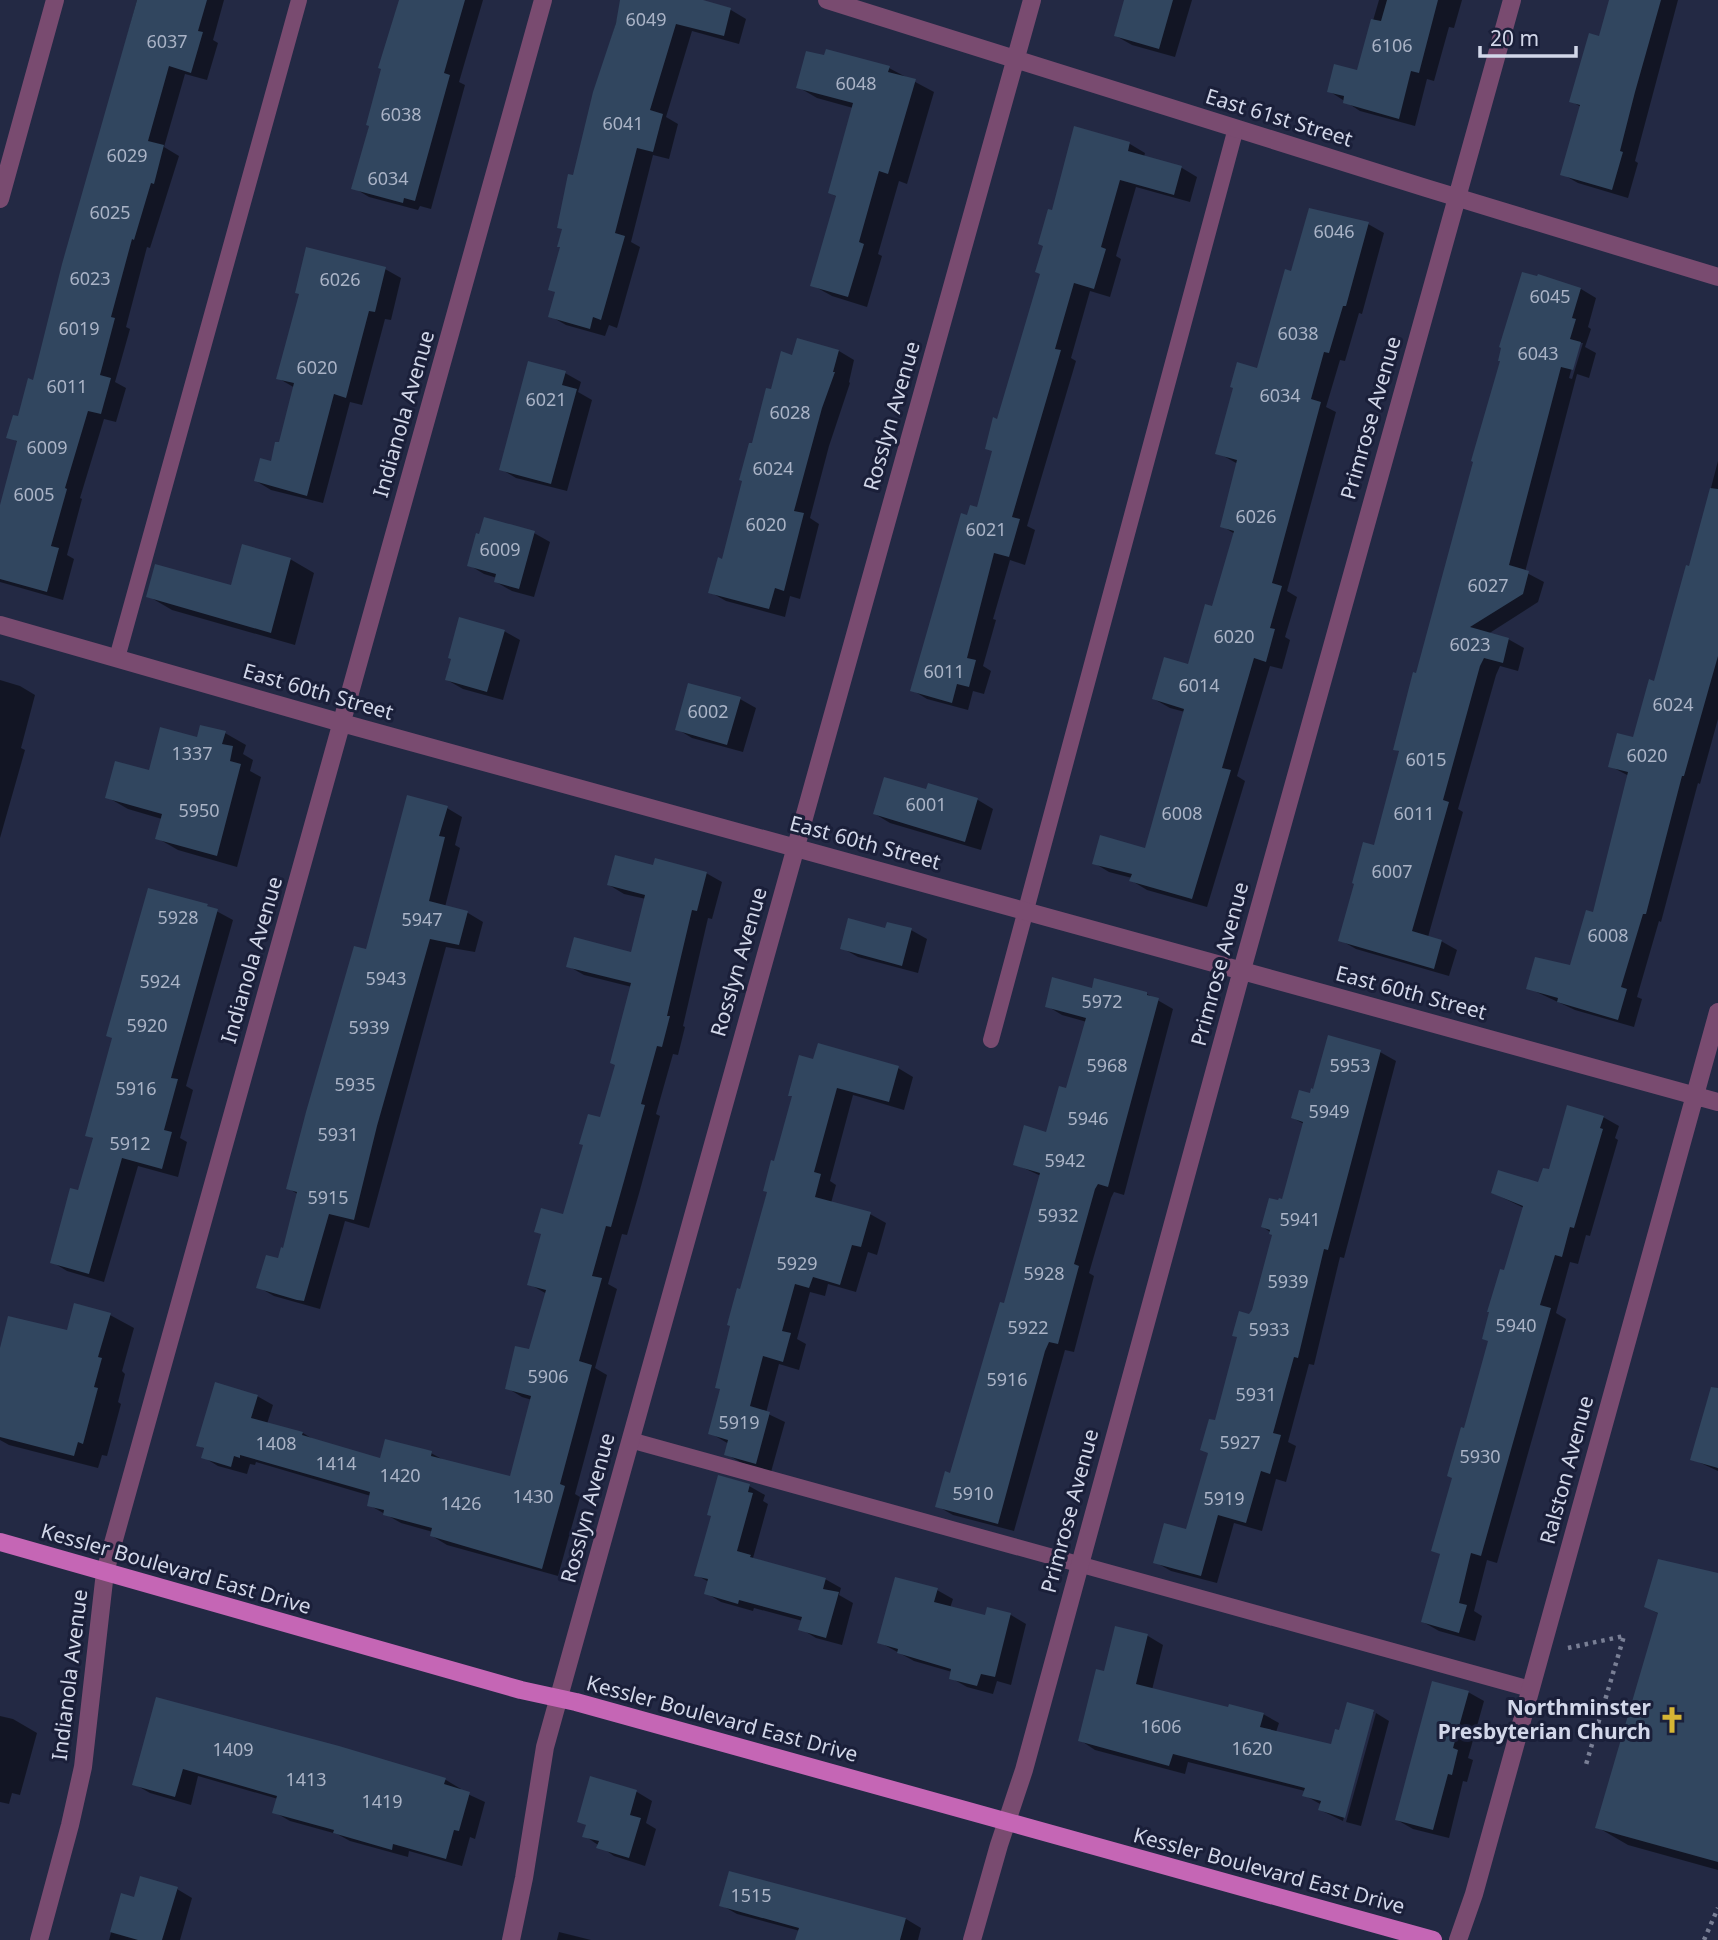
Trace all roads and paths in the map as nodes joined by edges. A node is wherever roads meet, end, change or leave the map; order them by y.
1 (55, 0) edge
2 (299, 0) edge
3 (543, 0) edge
4 (827, 0) edge
5 (1032, 0) edge
6 (1512, 0) edge
7 (1016, 59) junction
8 (1236, 128) junction
9 (1456, 197) junction
10 (0, 199) edge
11 (1718, 277) edge
12 (0, 625) edge
13 (117, 658) junction
14 (342, 723) junction
15 (795, 848) junction
16 (1026, 911) junction
17 (1242, 970) junction
18 (1718, 1012) edge
19 (990, 1040) dead end
20 (1695, 1095) junction
21 (1718, 1102) edge
22 (630, 1440) junction
23 (0, 1542) edge
24 (1079, 1564) junction
25 (105, 1572) junction
26 (1540, 1654) junction
27 (1530, 1689) junction
28 (559, 1699) junction
29 (1585, 1768) dead end
30 (1007, 1822) junction
31 (1718, 1908) edge
32 (39, 1940) edge
33 (511, 1940) edge
34 (972, 1940) edge
35 (1433, 1940) edge
36 (1458, 1940) edge
37 (1704, 1940) edge

1 - 10 street
2 - 13 lane
3 - 14 street, Indianola Avenue
4 - 7 street, East 61st Street
5 - 7 street, Rosslyn Avenue
6 - 9 street, Primrose Avenue
7 - 8 street, East 61st Street
7 - 15 street, Rosslyn Avenue
8 - 9 street, East 61st Street
8 - 16 lane
9 - 11 street, East 61st Street
9 - 17 street, Primrose Avenue
12 - 13 street, East 60th Street
13 - 14 street, East 60th Street
14 - 15 street, East 60th Street
14 - 25 street, Indianola Avenue
15 - 16 street, East 60th Street
15 - 22 street, Rosslyn Avenue
16 - 17 street, East 60th Street
16 - 19 lane
17 - 20 street, East 60th Street
17 - 24 street, Primrose Avenue
18 - 20 street, Ralston Avenue
20 - 21 street, East 60th Street
20 - 26 street, Ralston Avenue
22 - 24 lane
22 - 28 street, Rosslyn Avenue
23 - 25 main road, Kessler Boulevard East Drive
24 - 27 lane
24 - 30 street, Primrose Avenue
25 - 28 main road, Kessler Boulevard East Drive
25 - 32 street, Indianola Avenue
26 - 27 street, Ralston Avenue
26 - 29 path
27 - 36 street, Ralston Avenue
28 - 30 main road, Kessler Boulevard East Drive
28 - 33 street, Rosslyn Avenue
30 - 34 street, Primrose Avenue
30 - 35 main road, Kessler Boulevard East Drive
31 - 37 path

